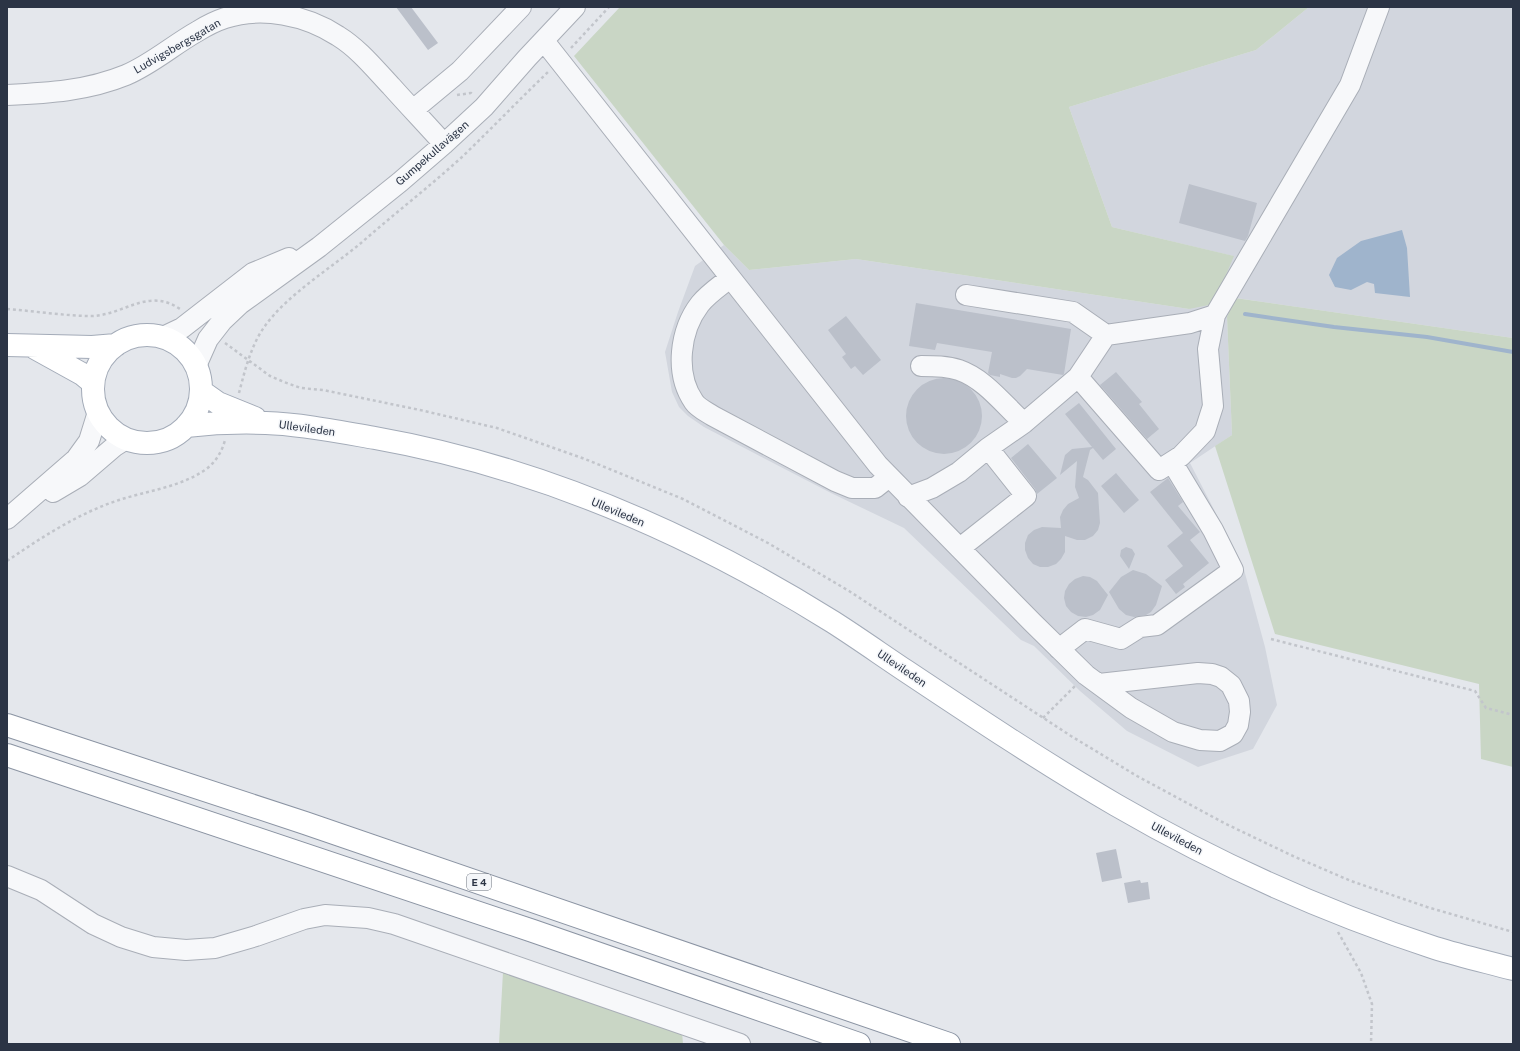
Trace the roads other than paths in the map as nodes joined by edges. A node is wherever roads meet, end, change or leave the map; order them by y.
1 (521, 7) edge
2 (575, 7) edge
3 (1379, 7) edge
4 (544, 41) junction
5 (7, 94) edge
6 (413, 110) junction
7 (440, 140) junction
8 (324, 243) junction
9 (730, 278) junction
10 (966, 295) dead end
11 (1216, 315) junction
12 (1106, 335) junction
13 (163, 337) junction
14 (7, 345) edge
15 (116, 345) junction
16 (32, 347) junction
17 (196, 366) junction
18 (921, 366) dead end
19 (1078, 377) junction
20 (93, 383) junction
21 (201, 391) junction
22 (98, 412) junction
23 (269, 423) junction
24 (1024, 424) junction
25 (186, 426) junction
26 (126, 439) junction
27 (988, 448) junction
28 (1172, 462) junction
29 (889, 477) junction
30 (908, 497) junction
31 (11, 515) edge
32 (960, 548) junction
33 (1059, 649) junction
34 (1092, 680) junction
35 (7, 725) edge
36 (7, 755) edge
37 (7, 876) edge
38 (1513, 969) edge
39 (740, 1044) edge
40 (859, 1044) edge
41 (949, 1044) edge

1 - 6 street
2 - 4 street, Gumpekullavägen
3 - 11 street
4 - 7 street, Gumpekullavägen
4 - 9 street
5 - 6 street, Ludvigsbergsgatan
6 - 7 street, Ludvigsbergsgatan
7 - 8 street, Gumpekullavägen
8 - 13 street, Gumpekullavägen
8 - 17 street, Gumpekullavägen
9 - 29 street
9 - 29 street
10 - 12 street
11 - 12 street
11 - 28 street
12 - 19 street
13 - 15 main road
13 - 17 main road
14 - 16 main road
15 - 16 main road
15 - 20 main road
16 - 20 main road
17 - 21 main road
18 - 24 street
19 - 24 street
19 - 28 street
20 - 22 main road
21 - 23 main road, Ullevileden
21 - 25 main road
22 - 26 main road
22 - 31 street
23 - 25 main road, Ullevileden
23 - 38 main road, Ullevileden
24 - 27 street
25 - 26 main road
26 - 31 street
27 - 30 street
27 - 32 street
28 - 33 street
29 - 30 street
30 - 32 street
32 - 33 street
33 - 34 street
34 - 34 street
35 - 41 main road, E 4
36 - 40 main road
37 - 39 street

